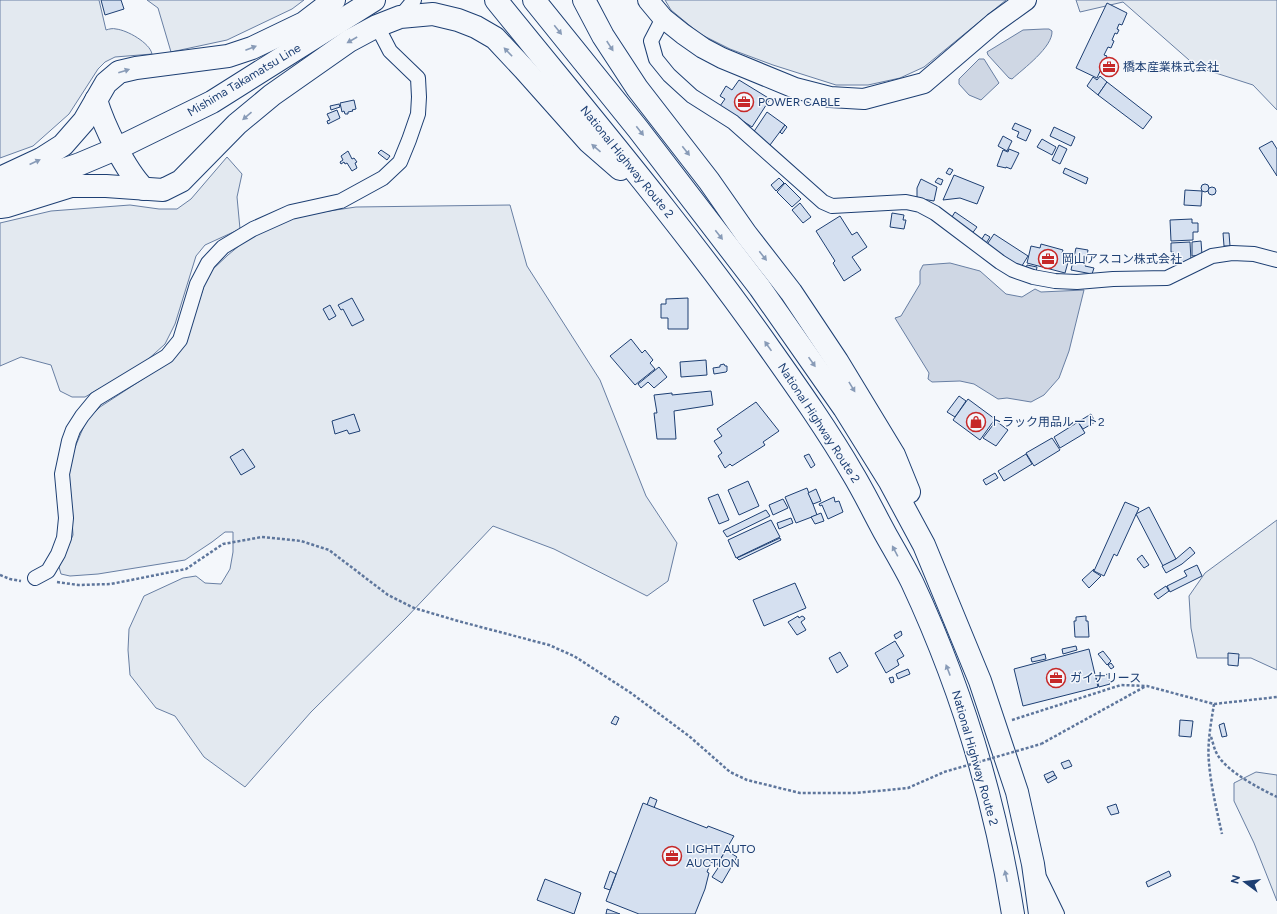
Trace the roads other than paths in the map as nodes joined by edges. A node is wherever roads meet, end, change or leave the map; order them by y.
1 (334, 0) edge
2 (374, 0) edge
3 (414, 0) edge
4 (496, 0) edge
5 (534, 0) edge
6 (584, 0) edge
7 (648, 0) edge
8 (1026, 0) edge
9 (400, 17) junction
10 (663, 18) junction
11 (377, 26) junction
12 (96, 100) junction
13 (118, 148) junction
14 (42, 177) junction
15 (0, 178) edge
16 (0, 185) edge
17 (144, 189) junction
18 (0, 200) edge
19 (0, 207) edge
20 (667, 211) junction
21 (1277, 260) edge
22 (924, 545) junction
23 (35, 578) road end
24 (1033, 864) junction
25 (1013, 914) edge
26 (1040, 914) edge
27 (1058, 914) edge

12 -> 1 main road
2 - 13 main road, Mishima Takamatsu Line
3 - 9 street
4 - 20 main road, National Highway Route 2
5 -> 22 main road
6 -> 22 main road
7 - 10 street
8 - 10 street
9 - 11 main road
20 -> 9 main road
10 - 21 street
11 -> 17 main road
11 - 23 street
12 - 13 main road
15 -> 12 main road
13 - 14 main road, Mishima Takamatsu Line
13 - 17 main road
14 - 16 main road, Mishima Takamatsu Line
14 - 18 main road, Mishima Takamatsu Line
17 - 19 main road
25 -> 20 main road, National Highway Route 2
22 - 24 main road
24 - 26 main road
24 - 27 street

